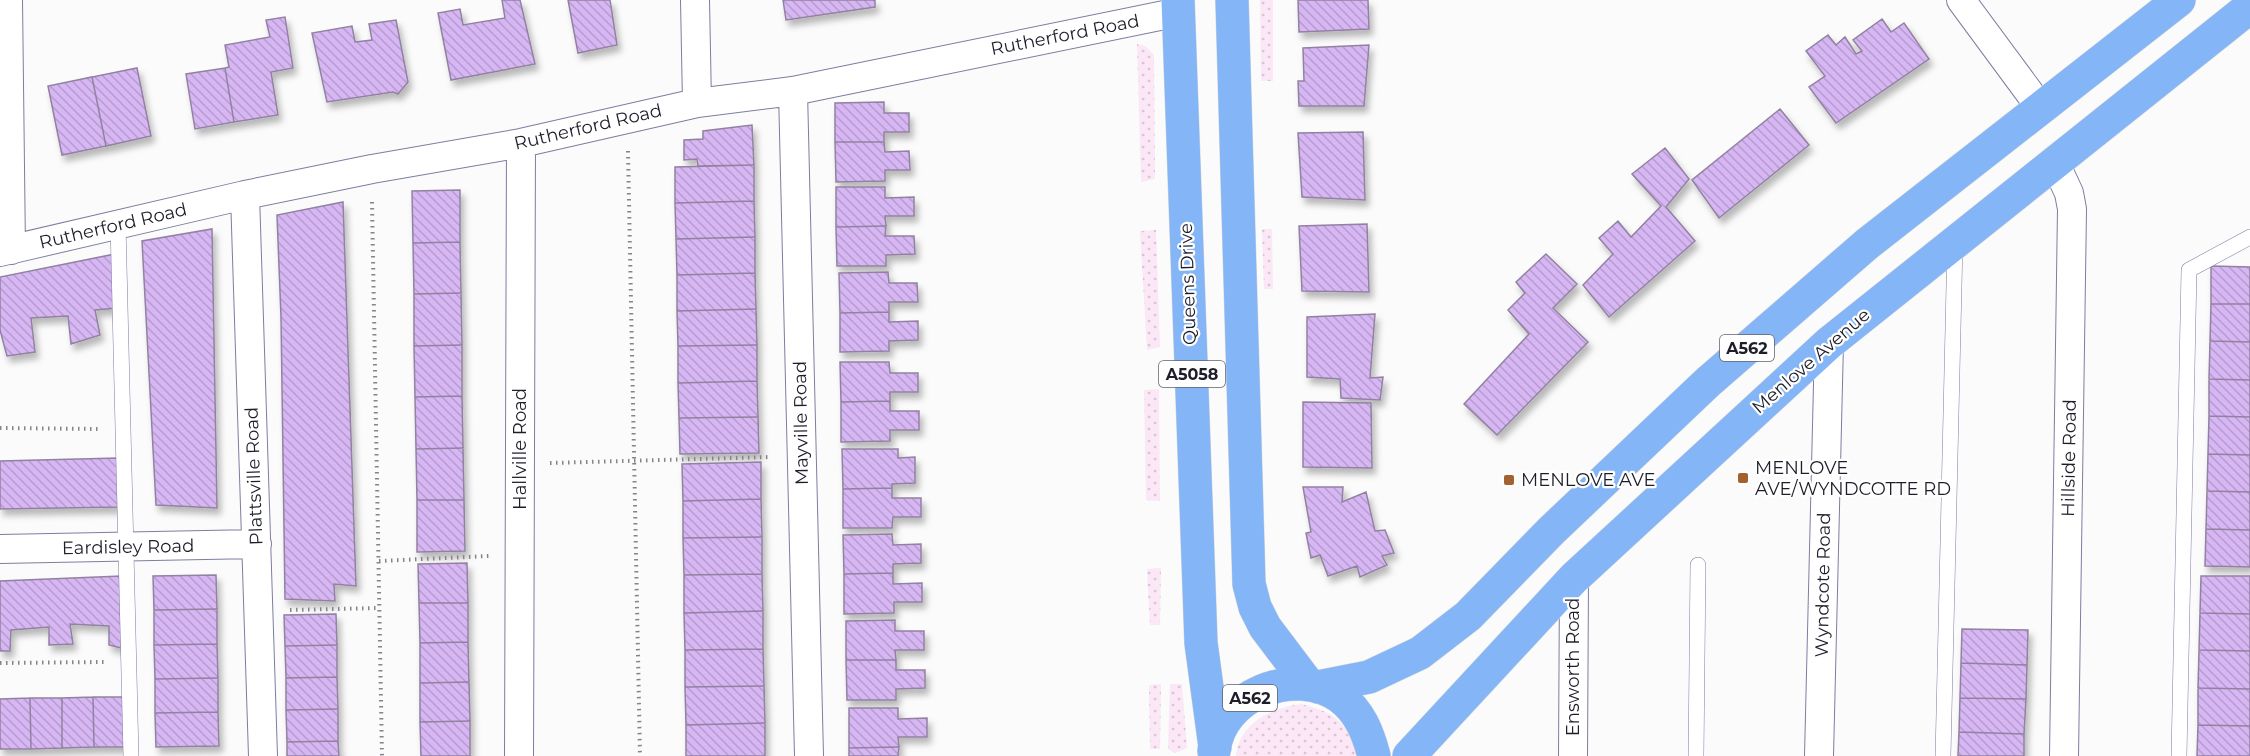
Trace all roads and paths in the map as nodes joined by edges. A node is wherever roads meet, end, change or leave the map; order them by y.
1 (8, 0) edge
2 (695, 0) edge
3 (1232, 0) edge
4 (1961, 0) edge
5 (2179, 0) edge
6 (1178, 6) edge
7 (2250, 7) edge
8 (793, 91) junction
9 (697, 103) junction
10 (2040, 107) junction
11 (627, 117) junction
12 (520, 143) junction
13 (2055, 163) junction
14 (372, 169) junction
15 (245, 195) junction
16 (118, 224) junction
17 (2250, 237) edge
18 (1955, 241) junction
19 (6, 251) edge
20 (1828, 343) junction
21 (0, 428) edge
22 (123, 429) junction
23 (802, 456) junction
24 (636, 461) junction
25 (520, 464) junction
26 (257, 544) junction
27 (125, 547) junction
28 (0, 549) edge
29 (519, 555) junction
30 (379, 561) junction
31 (1698, 566) dead end
32 (1574, 578) junction
33 (379, 608) junction
34 (259, 611) junction
35 (128, 662) junction
36 (0, 663) edge
37 (1313, 686) junction
38 (1214, 751) edge
39 (131, 756) edge
40 (263, 756) edge
41 (382, 756) edge
42 (519, 756) edge
43 (640, 756) edge
44 (809, 756) edge
45 (1374, 756) edge
46 (1409, 756) edge
47 (1573, 756) edge
48 (1696, 756) edge
49 (1819, 756) edge
50 (1942, 756) edge
51 (2064, 756) edge
52 (2179, 756) edge

1 - 19 street
2 - 9 street
3 - 37 highway, A5058
4 - 10 street
5 - 10 highway, A562
6 - 8 street, Rutherford Road
6 - 38 highway, Queens Drive / A5058
7 - 13 highway, Menlove Avenue / A562
8 - 9 street, Rutherford Road
8 - 23 street, Mayville Road
9 - 11 street, Rutherford Road
10 - 37 highway, A562
11 - 12 street, Rutherford Road
11 - 24 path
12 - 14 street, Rutherford Road
12 - 25 street, Hallville Road
13 - 18 highway, Menlove Avenue / A562
13 - 51 street, Hillside Road
14 - 15 street, Rutherford Road
14 - 30 path
15 - 16 street, Rutherford Road
15 - 26 street, Plattsville Road
16 - 19 street, Rutherford Road
16 - 22 lane
17 - 52 lane
18 - 20 highway, Menlove Avenue / A562
18 - 50 lane
20 - 32 highway, Menlove Avenue / A562
20 - 49 street, Wyndcote Road
21 - 22 path
22 - 27 lane
23 - 24 path
23 - 44 street, Mayville Road
24 - 25 path
24 - 43 path
25 - 29 street, Hallville Road
26 - 27 street, Eardisley Road
26 - 34 street, Plattsville Road
27 - 28 street, Eardisley Road
27 - 35 lane
29 - 30 path
29 - 42 street, Hallville Road
30 - 33 path
31 - 48 lane
32 - 46 highway, Menlove Avenue / A562
32 - 47 street, Ensworth Road
33 - 34 path
33 - 41 path
34 - 40 street, Plattsville Road
35 - 36 path
35 - 39 lane
37 - 38 highway, A562
37 - 45 highway

